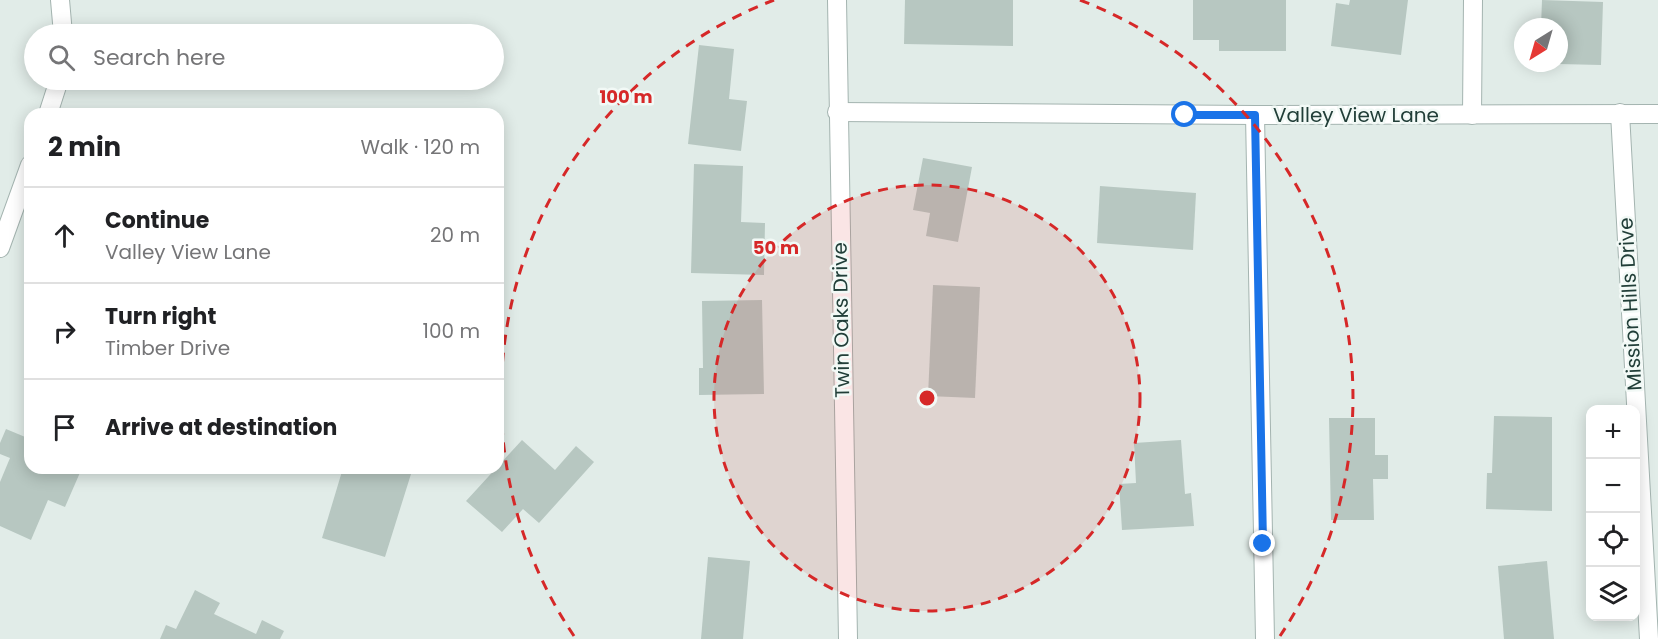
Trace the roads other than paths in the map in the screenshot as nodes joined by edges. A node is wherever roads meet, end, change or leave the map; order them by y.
1 (60, 0) edge
2 (837, 0) edge
3 (1473, 0) edge
4 (62, 24) edge
5 (55, 90) edge
6 (50, 108) edge
7 (837, 112) junction
8 (1620, 113) junction
9 (1658, 114) edge
10 (1255, 115) junction
11 (1472, 115) junction
12 (24, 198) edge
13 (21, 215) edge
14 (0, 248) edge
15 (848, 639) edge
16 (1265, 639) edge
17 (1649, 639) edge

1 - 4 street
2 - 7 street, Twin Oaks Drive
3 - 11 street
5 - 6 street
7 - 10 street, Valley View Lane
7 - 15 street, Twin Oaks Drive
8 - 9 street, Valley View Lane
8 - 11 street, Valley View Lane
8 - 17 street, Mission Hills Drive
10 - 11 street, Valley View Lane
10 - 16 street
12 - 13 street
13 - 14 street

